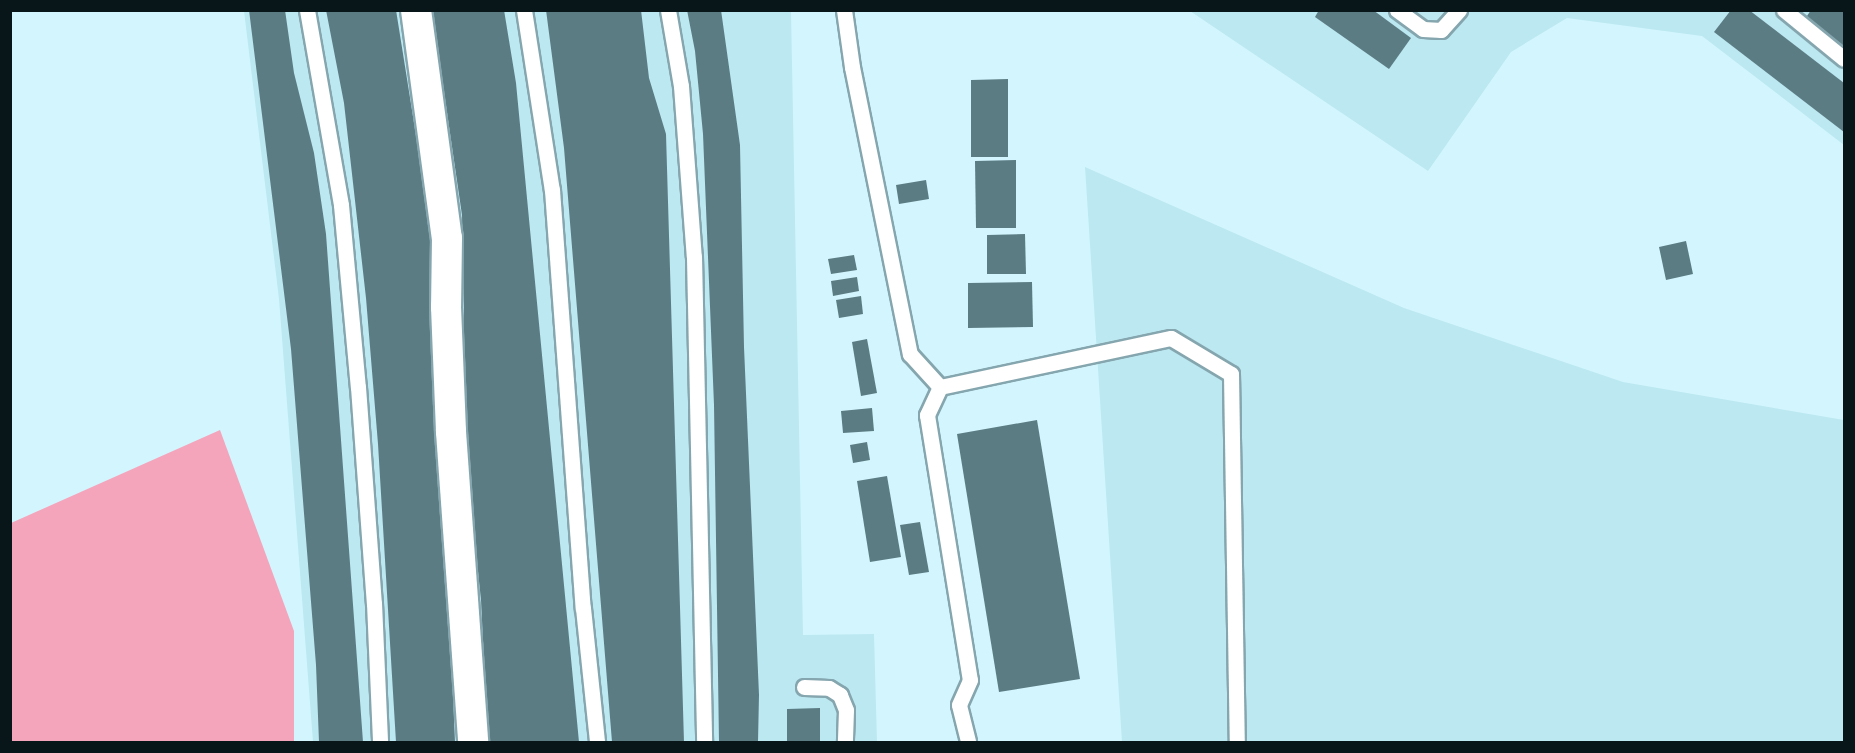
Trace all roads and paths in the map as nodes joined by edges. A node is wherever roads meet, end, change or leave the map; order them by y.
1 (307, 10) edge
2 (416, 10) edge
3 (524, 10) edge
4 (668, 10) edge
5 (844, 10) edge
6 (1398, 10) edge
7 (1459, 10) edge
8 (1784, 10) edge
9 (1845, 59) edge
10 (940, 387) junction
11 (804, 687) dead end
12 (380, 742) edge
13 (473, 742) edge
14 (597, 742) edge
15 (704, 742) edge
16 (845, 742) edge
17 (968, 742) edge
18 (1237, 742) edge

1 - 12 lane
2 - 13 street
3 - 14 lane
4 - 15 lane
5 - 10 lane
6 - 7 lane
8 - 9 lane
10 - 17 lane
10 - 18 lane
11 - 16 lane

